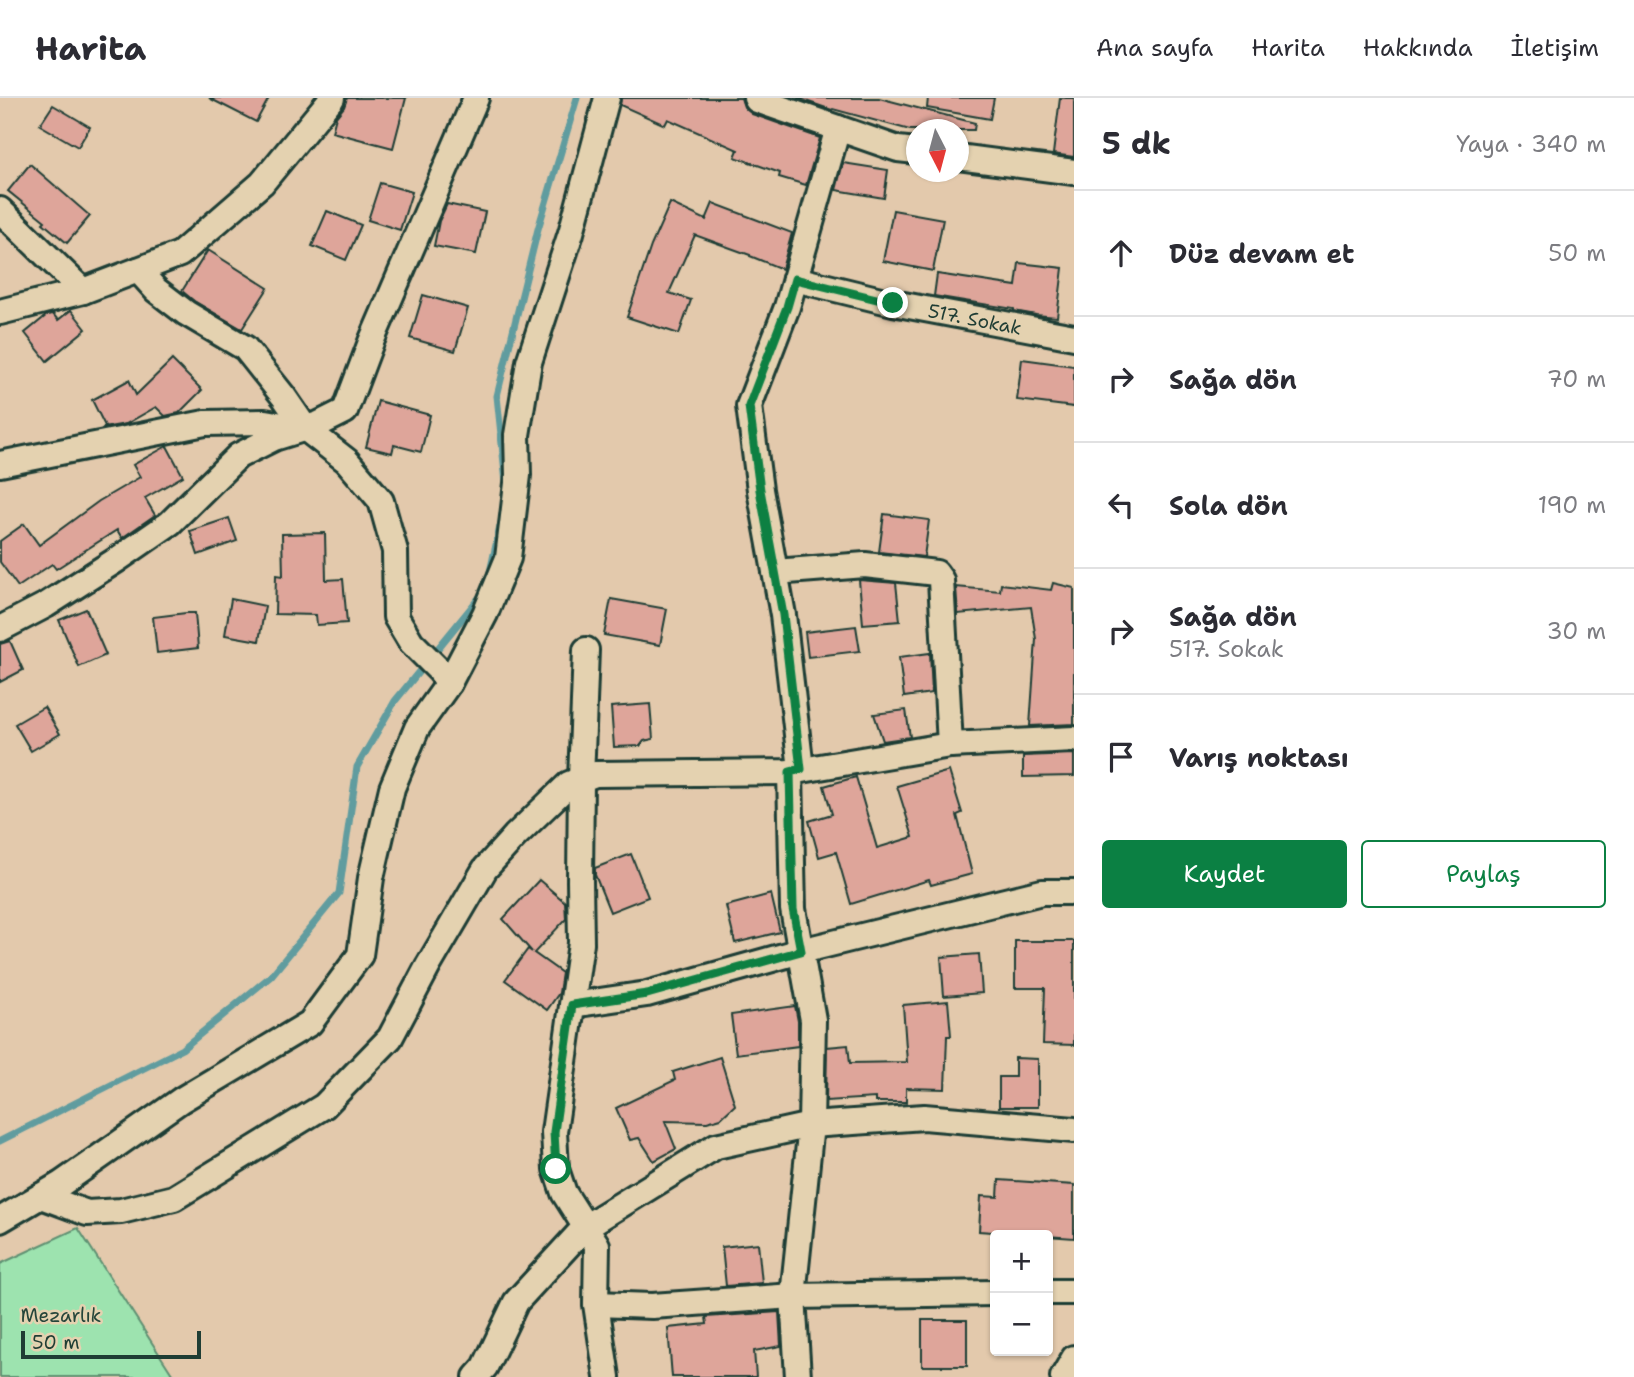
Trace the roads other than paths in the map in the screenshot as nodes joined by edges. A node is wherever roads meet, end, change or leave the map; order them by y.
1 (332, 98) edge
2 (476, 98) edge
3 (607, 98) edge
4 (756, 98) edge
5 (838, 128) junction
6 (906, 150) edge
7 (969, 158) edge
8 (1074, 172) edge
9 (0, 210) edge
10 (138, 270) junction
11 (795, 279) junction
12 (83, 291) junction
13 (0, 312) edge
14 (1074, 337) edge
15 (306, 429) junction
16 (0, 464) edge
17 (775, 572) junction
18 (0, 629) edge
19 (586, 650) dead end
20 (445, 677) junction
21 (1074, 739) edge
22 (950, 745) junction
23 (795, 771) junction
24 (581, 779) junction
25 (1074, 892) edge
26 (801, 951) junction
27 (572, 1005) junction
28 (811, 1125) junction
29 (1074, 1130) edge
30 (41, 1196) junction
31 (0, 1220) edge
32 (585, 1227) junction
33 (1053, 1292) edge
34 (1074, 1292) edge
35 (990, 1293) edge
36 (793, 1296) junction
37 (596, 1304) junction
38 (1074, 1358) edge
39 (476, 1377) edge
40 (607, 1377) edge
41 (798, 1377) edge
42 (1063, 1377) edge

1 - 10 street
2 - 15 street
3 - 20 street
4 - 5 street
5 - 6 street
5 - 11 street
7 - 8 street
9 - 12 street
10 - 12 street
10 - 15 street
11 - 14 street, 517. Sokak
11 - 17 street
12 - 13 street
15 - 16 street
15 - 18 street
15 - 20 street
17 - 22 street
17 - 23 street
19 - 24 street
20 - 30 street
21 - 22 street
22 - 23 street
23 - 24 street
23 - 26 street
24 - 27 street
24 - 30 street
25 - 26 street
26 - 27 street
26 - 28 street
27 - 32 street
28 - 29 street
28 - 32 street
28 - 36 street
30 - 31 street
32 - 37 street
32 - 39 street
33 - 34 street
35 - 36 street
36 - 37 street
36 - 41 street
37 - 40 street
38 - 42 street

